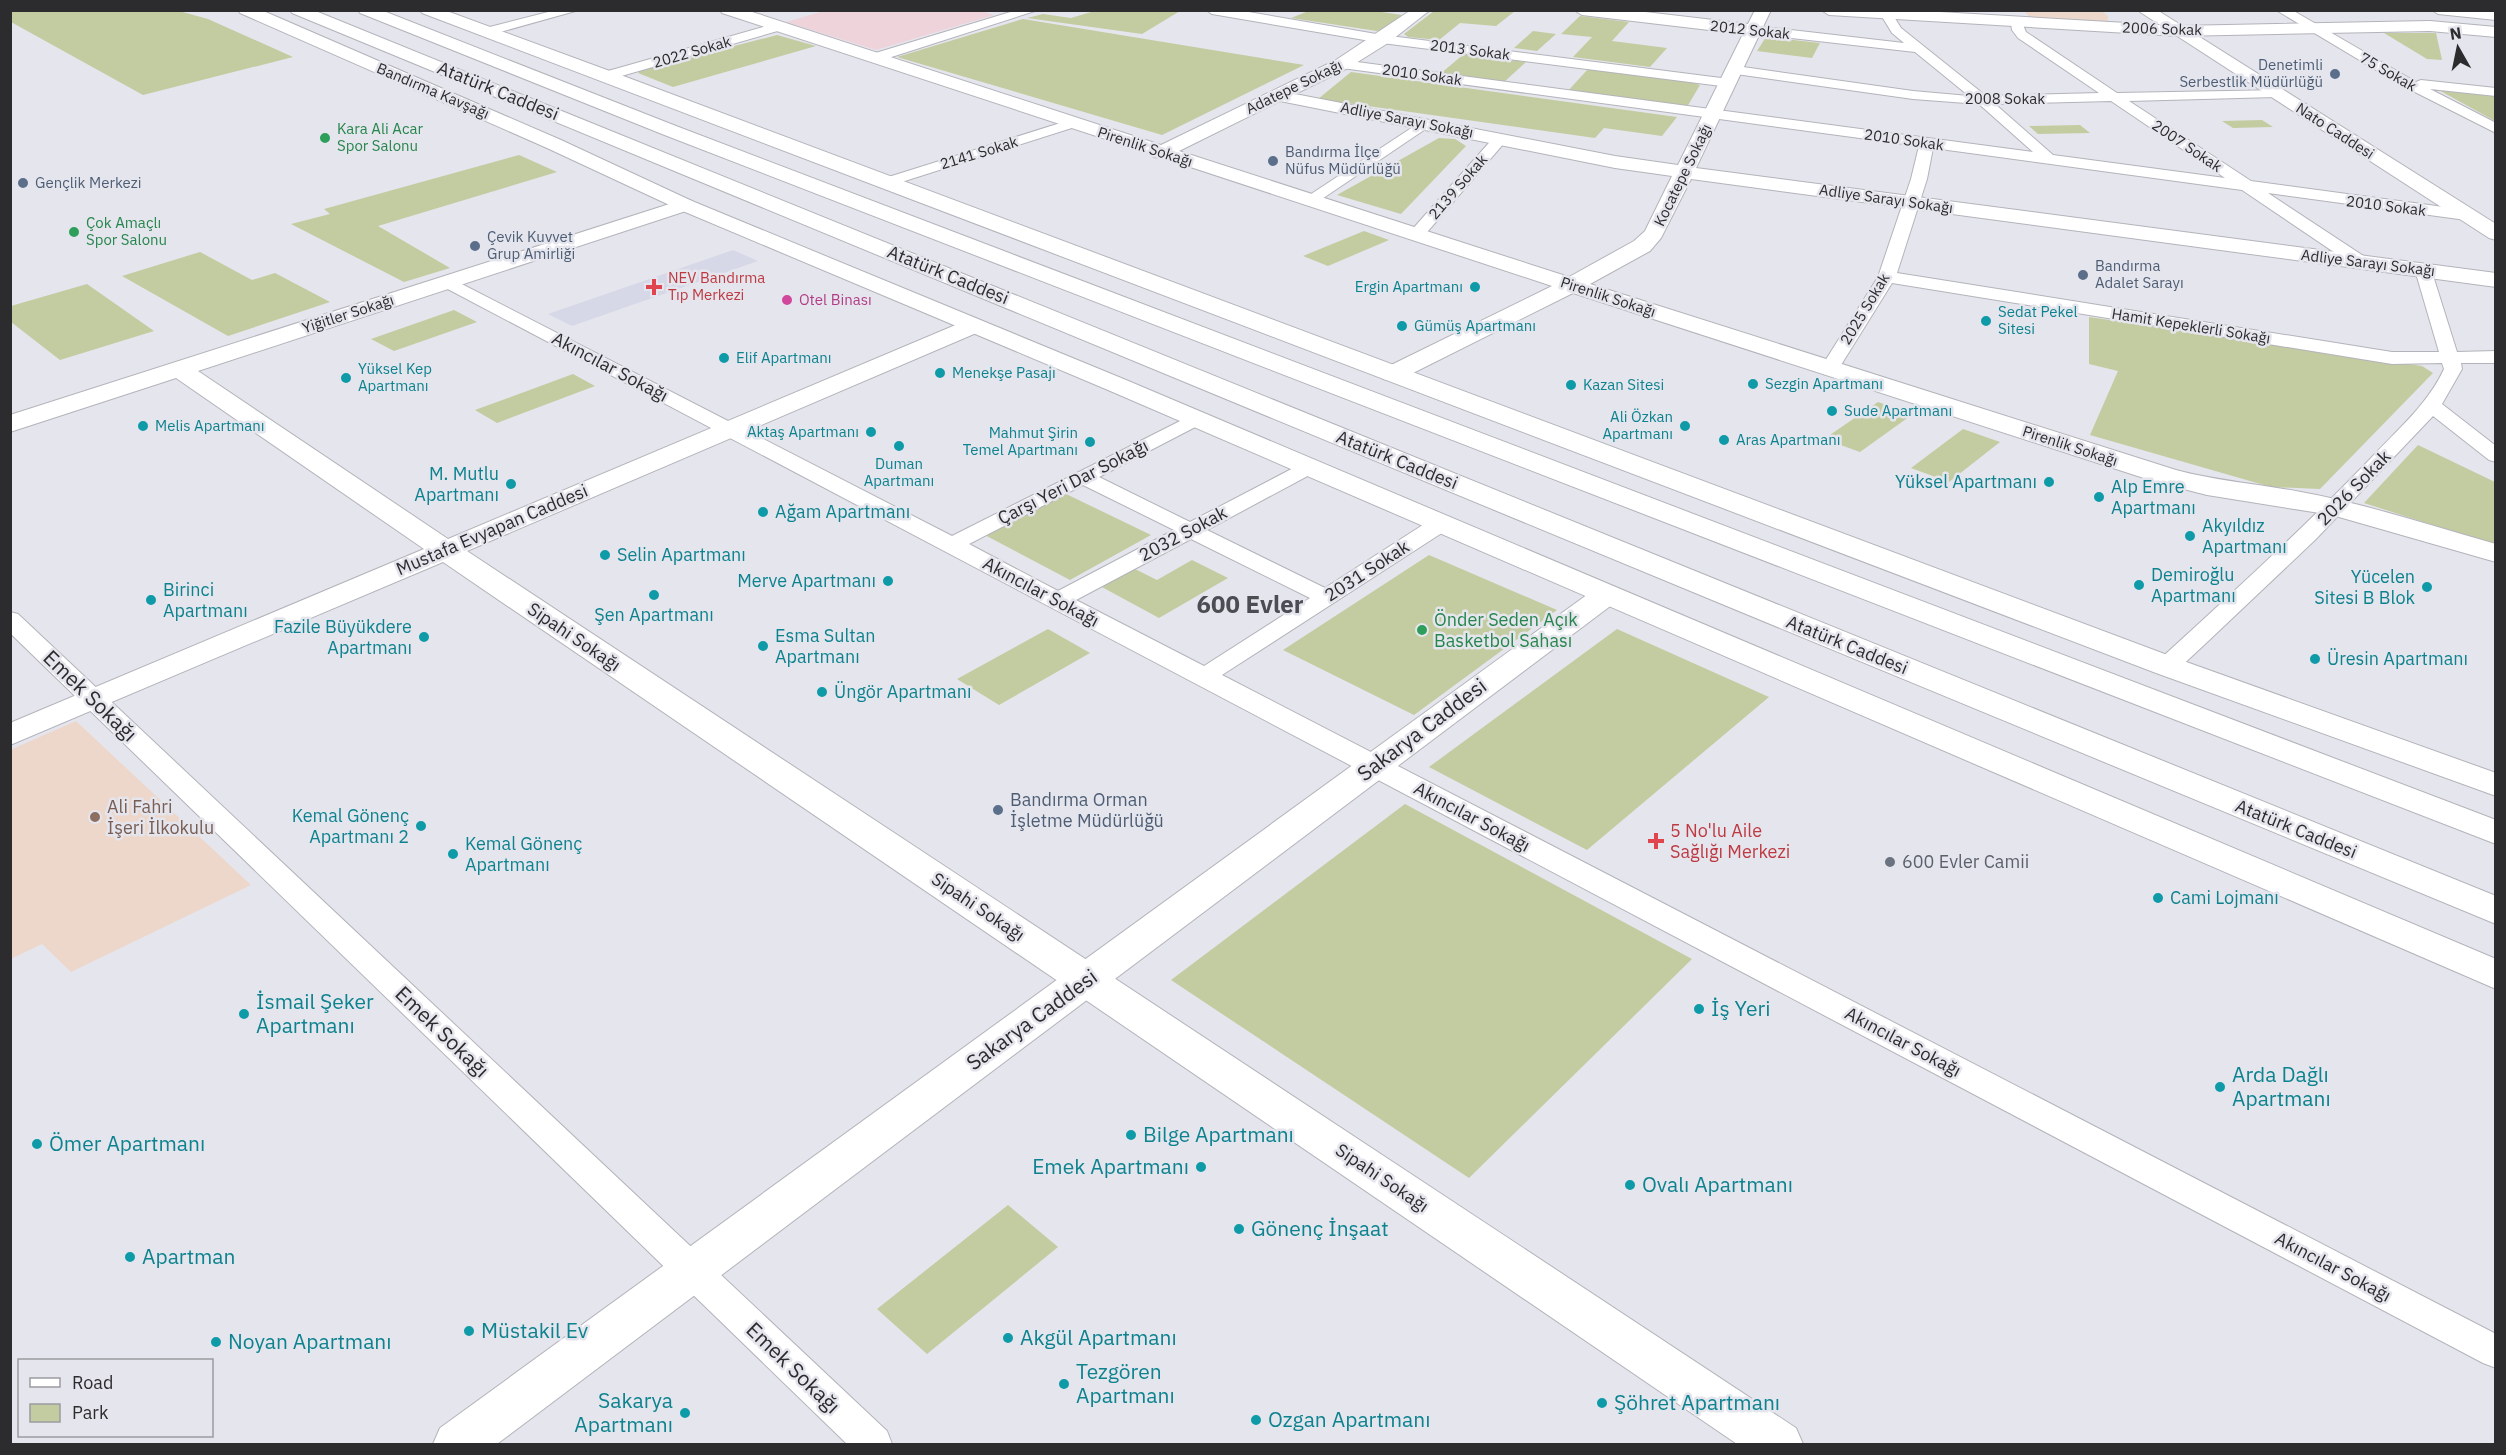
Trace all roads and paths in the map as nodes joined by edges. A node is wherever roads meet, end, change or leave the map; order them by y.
1 (246, 10) edge
2 (298, 10) edge
3 (366, 10) edge
4 (381, 10) edge
5 (573, 10) edge
6 (728, 10) edge
7 (1032, 10) edge
8 (1212, 10) edge
9 (1422, 10) edge
10 (1582, 10) edge
11 (1763, 10) edge
12 (1829, 10) edge
13 (2145, 10) edge
14 (2282, 10) edge
15 (2401, 10) edge
16 (2438, 10) edge
17 (429, 11) edge
18 (1922, 14) edge
19 (1887, 15) junction
20 (2496, 16) edge
21 (2017, 23) junction
22 (2430, 26) junction
23 (777, 27) junction
24 (2314, 29) junction
25 (1755, 30) junction
26 (2178, 31) junction
27 (486, 32) junction
28 (2496, 32) edge
29 (1383, 39) junction
30 (448, 43) junction
31 (1918, 48) junction
32 (539, 51) junction
33 (874, 58) junction
34 (1342, 64) junction
35 (606, 76) junction
36 (1732, 76) junction
37 (2406, 82) junction
38 (2496, 92) edge
39 (2276, 93) junction
40 (1280, 96) junction
41 (2115, 97) junction
42 (1983, 100) junction
43 (1713, 114) junction
44 (1073, 123) junction
45 (1425, 123) junction
46 (2496, 129) edge
47 (1500, 139) junction
48 (1927, 142) junction
49 (1160, 153) junction
50 (2050, 160) junction
51 (1684, 172) junction
52 (618, 175) joint
53 (884, 183) junction
54 (2249, 187) junction
55 (1310, 200) junction
56 (1911, 202) junction
57 (685, 205) junction
58 (2466, 215) junction
59 (2496, 234) edge
60 (1416, 235) junction
61 (2362, 263) junction
62 (2424, 270) junction
63 (1887, 277) junction
64 (2496, 280) edge
65 (448, 282) junction
66 (1570, 285) junction
67 (973, 326) junction
68 (2496, 357) edge
69 (2449, 358) junction
70 (179, 369) junction
71 (1829, 369) junction
72 (1392, 374) junction
73 (2431, 405) junction
74 (1196, 419) junction
75 (10, 424) edge
76 (730, 429) junction
77 (2496, 456) edge
78 (1308, 468) junction
79 (1083, 477) junction
80 (2337, 508) junction
81 (1440, 524) junction
82 (1191, 530) junction
83 (951, 545) junction
84 (445, 550) junction
85 (2496, 553) edge
86 (1606, 595) junction
87 (1326, 597) junction
88 (1058, 600) junction
89 (10, 619) edge
90 (2167, 666) junction
91 (1203, 676) junction
92 (93, 699) junction
93 (10, 735) edge
94 (1374, 766) junction
95 (2496, 785) edge
96 (2496, 833) edge
97 (2496, 911) edge
98 (2496, 975) edge
99 (1086, 979) junction
100 (692, 1270) junction
101 (2496, 1352) edge
102 (458, 1444) edge
103 (873, 1444) edge
104 (1778, 1444) edge

1 - 52 main road, Bandırma Kavşağı
2 - 97 main road, Atatürk Caddesi
3 - 30 main road, Atatürk Caddesi
4 - 30 main road
5 - 27 lane
6 - 23 main road, Pirenlik Sokağı
7 - 33 lane
8 - 29 lane, 2013 Sokak
9 - 29 main road, Adatepe Sokağı
10 - 25 main road, 2012 Sokak
11 - 25 main road, Kocatepe Sokağı
12 - 19 main road, 2006 Sokak
13 - 26 main road, Nato Caddesi
14 - 24 lane, 75 Sokak
15 - 22 main road
16 - 20 lane
17 - 27 main road
17 - 30 main road
18 - 19 main road, 2006 Sokak
18 - 21 main road, 2006 Sokak
19 - 31 lane
21 - 26 main road, 2006 Sokak
21 - 41 lane, 2007 Sokak
22 - 24 main road, 2006 Sokak
22 - 28 main road, 2006 Sokak
23 - 33 main road, Pirenlik Sokağı
23 - 35 lane, 2022 Sokak
24 - 26 main road, 2006 Sokak
24 - 37 lane, 75 Sokak
25 - 31 lane, 2012 Sokak
25 - 36 main road, Kocatepe Sokağı
26 - 39 main road, Nato Caddesi
27 - 32 main road
29 - 34 main road, Adatepe Sokağı
29 - 36 lane, 2013 Sokak
30 - 32 main road
30 - 96 main road, Atatürk Caddesi
31 - 42 lane
32 - 35 main road
33 - 44 main road, Pirenlik Sokağı
34 - 40 main road, Adatepe Sokağı
34 - 43 lane, 2010 Sokak
35 - 53 main road
36 - 42 lane, 2008 Sokak
36 - 43 main road, Kocatepe Sokağı
37 - 38 lane
37 - 46 lane, 75 Sokak
39 - 41 lane, 2008 Sokak
39 - 58 main road, Nato Caddesi
40 - 45 main road, Adliye Sarayı Sokağı
40 - 49 main road, Adatepe Sokağı
41 - 42 lane, 2008 Sokak
41 - 54 lane, 2007 Sokak
42 - 50 lane
43 - 48 lane, 2010 Sokak
43 - 51 main road, Kocatepe Sokağı
44 - 49 main road, Pirenlik Sokağı
44 - 53 lane, 2141 Sokak
45 - 47 main road, Adliye Sarayı Sokağı
45 - 55 lane
47 - 51 main road, Adliye Sarayı Sokağı
47 - 60 lane, 2139 Sokak
48 - 50 lane, 2010 Sokak
48 - 56 lane, 2025 Sokak
49 - 55 main road, Pirenlik Sokağı
50 - 54 lane, 2010 Sokak
51 - 56 main road, Adliye Sarayı Sokağı
51 - 66 main road, Kocatepe Sokağı
52 - 57 main road, Atatürk Caddesi
53 - 72 main road
54 - 58 lane, 2010 Sokak
54 - 61 lane, 2007 Sokak
55 - 60 main road, Pirenlik Sokağı
56 - 61 main road, Adliye Sarayı Sokağı
56 - 63 lane, 2025 Sokak
57 - 65 main road, Yiğitler Sokağı
57 - 67 main road, Atatürk Caddesi
58 - 59 main road, Nato Caddesi
60 - 66 main road, Pirenlik Sokağı
61 - 62 main road, Adliye Sarayı Sokağı
62 - 64 main road, Adliye Sarayı Sokağı
62 - 69 lane, 2026 Sokak
63 - 69 lane, Hamit Kepeklerli Sokağı
63 - 71 lane, 2025 Sokak
65 - 70 main road, Yiğitler Sokağı
65 - 76 lane, Akıncılar Sokağı
66 - 71 main road, Pirenlik Sokağı
66 - 72 main road, Kocatepe Sokağı
67 - 74 main road, Atatürk Caddesi
67 - 76 main road, Mustafa Evyapan Caddesi
68 - 69 lane, Hamit Kepeklerli Sokağı
69 - 73 lane, 2026 Sokak
70 - 75 main road, Yiğitler Sokağı
70 - 84 main road, Sipahi Sokağı
71 - 80 main road, Pirenlik Sokağı
72 - 90 main road
73 - 77 lane
73 - 80 lane, 2026 Sokak
74 - 78 main road, Atatürk Caddesi
74 - 79 lane, Çarşı Yeri Dar Sokağı
76 - 83 lane, Akıncılar Sokağı
76 - 84 main road, Mustafa Evyapan Caddesi
78 - 81 main road, Atatürk Caddesi
78 - 82 lane, 2032 Sokak
79 - 82 lane
79 - 83 lane, Çarşı Yeri Dar Sokağı
80 - 85 main road, Pirenlik Sokağı
80 - 90 lane, 2026 Sokak
81 - 86 main road, Atatürk Caddesi
81 - 87 lane, 2031 Sokak
82 - 87 lane
82 - 88 lane, 2032 Sokak
83 - 88 lane, Akıncılar Sokağı
84 - 92 main road, Mustafa Evyapan Caddesi
84 - 99 main road, Sipahi Sokağı
86 - 94 main road, Sakarya Caddesi
86 - 98 main road, Atatürk Caddesi
87 - 91 lane, 2031 Sokak
88 - 91 lane, Akıncılar Sokağı
89 - 92 lane, Emek Sokağı
90 - 95 main road
91 - 94 lane, Akıncılar Sokağı
92 - 93 main road, Mustafa Evyapan Caddesi
92 - 100 lane, Emek Sokağı
94 - 99 main road, Sakarya Caddesi
94 - 101 lane, Akıncılar Sokağı
99 - 100 main road, Sakarya Caddesi
99 - 104 main road, Sipahi Sokağı
100 - 102 main road, Sakarya Caddesi
100 - 103 lane, Emek Sokağı

